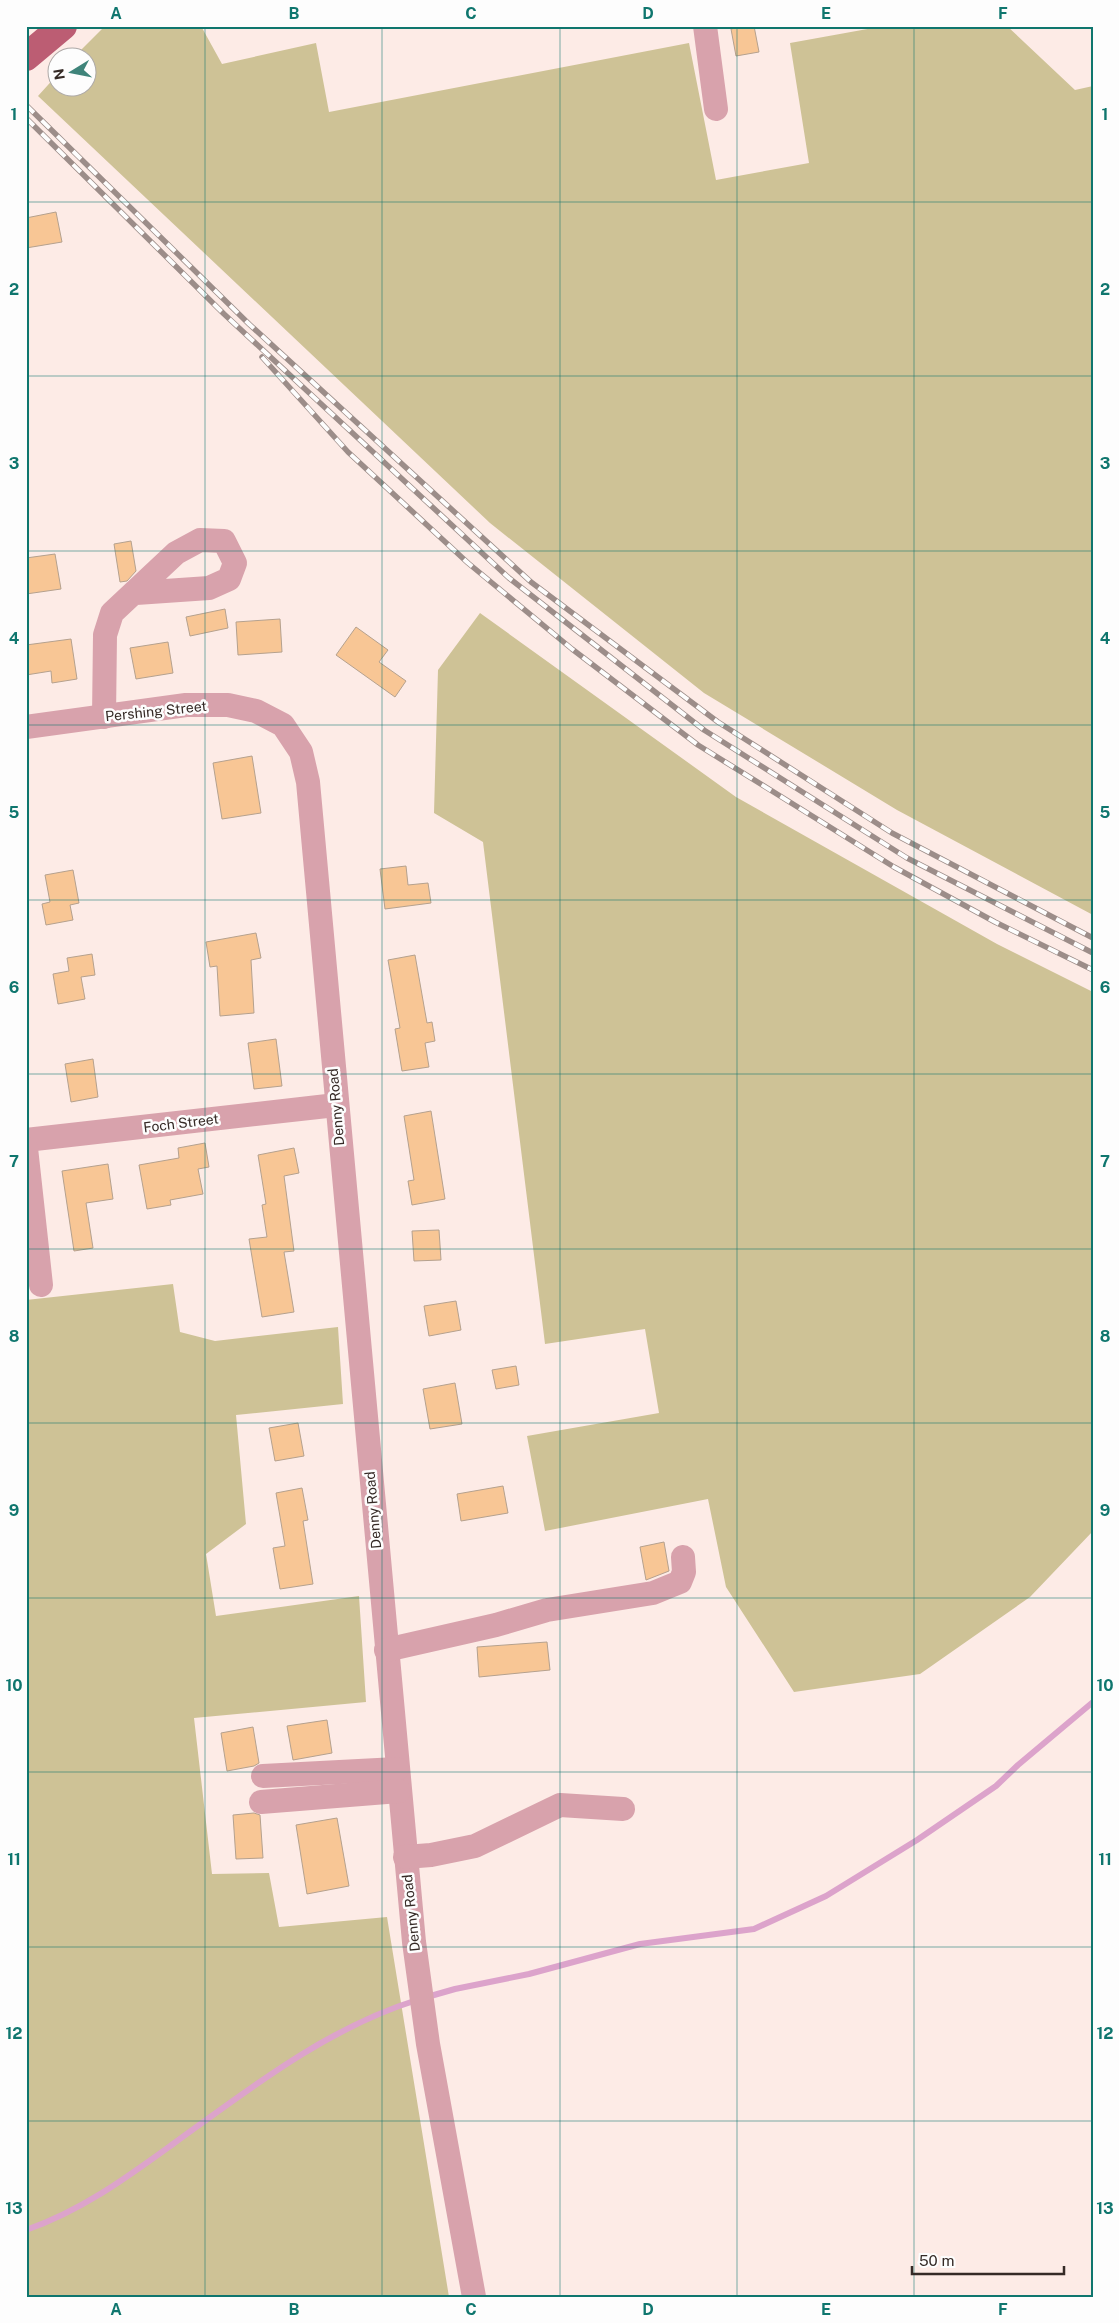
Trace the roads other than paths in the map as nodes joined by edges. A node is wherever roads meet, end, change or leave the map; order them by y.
1 (63, 26) edge
2 (705, 26) edge
3 (26, 57) edge
4 (716, 109) dead end
5 (136, 593) dead end
6 (104, 717) junction
7 (283, 725) joint
8 (26, 727) edge
9 (336, 1105) junction
10 (26, 1140) edge
11 (26, 1148) edge
12 (41, 1285) dead end
13 (683, 1557) dead end
14 (386, 1650) junction
15 (263, 1776) dead end
16 (398, 1780) junction
17 (261, 1802) dead end
18 (624, 1809) dead end
19 (405, 1857) junction
20 (474, 2297) edge

1 - 3 main road
2 - 4 street
5 - 6 street
6 - 7 street, Pershing Street
6 - 8 street, Pershing Street
7 - 9 street, Denny Road
9 - 10 street, Foch Street
9 - 14 street, Denny Road
11 - 12 street
13 - 14 street
14 - 16 street, Denny Road
15 - 16 street
16 - 17 street
16 - 19 street, Denny Road
18 - 19 street
19 - 20 street, Denny Road

